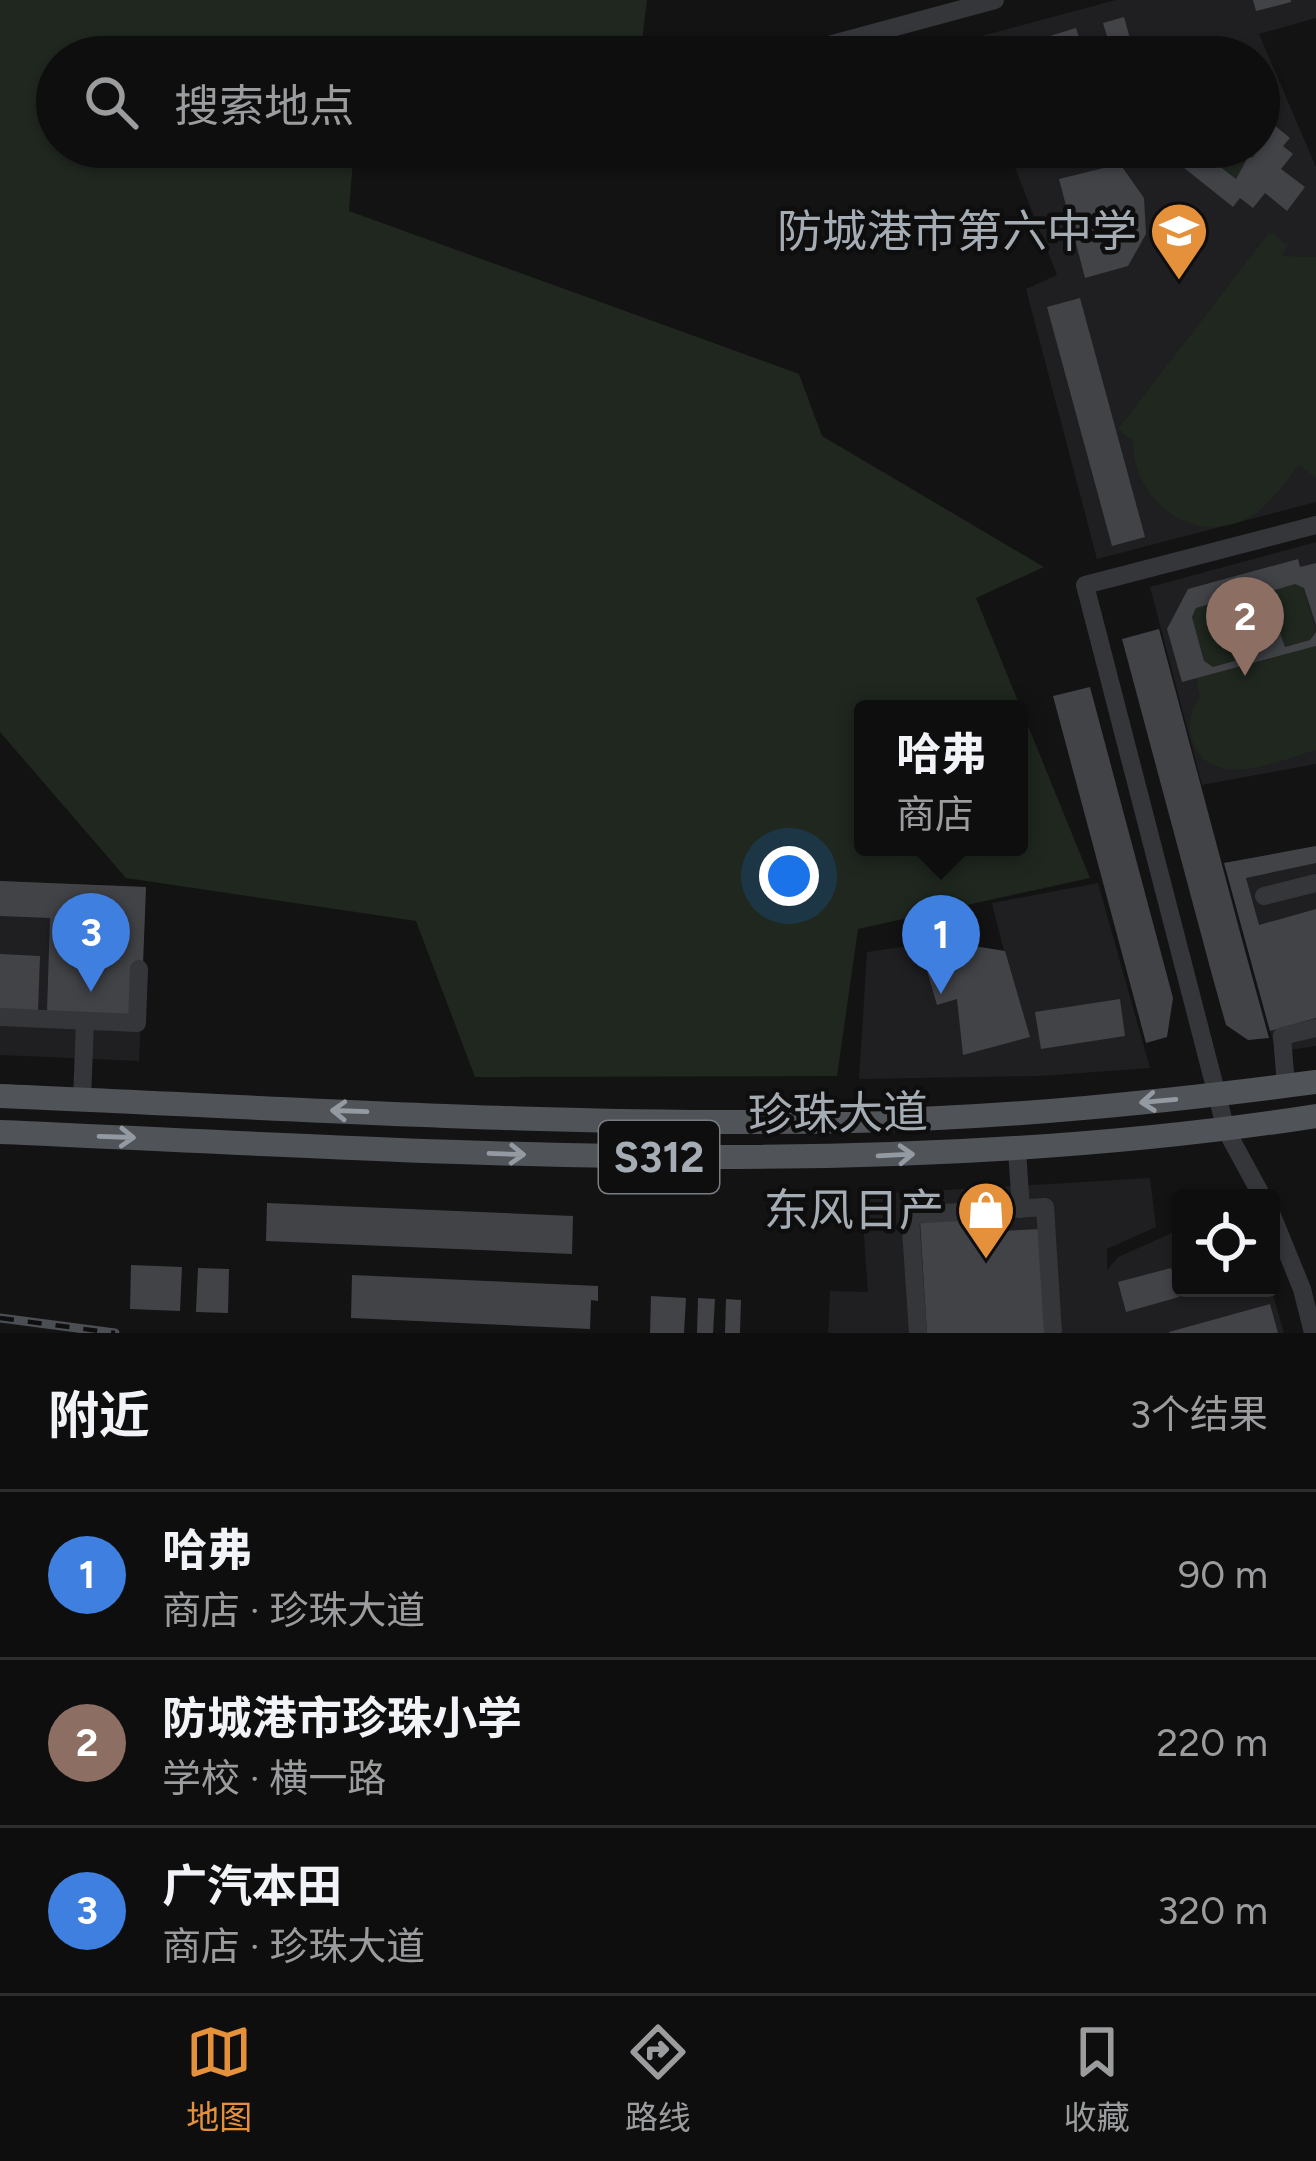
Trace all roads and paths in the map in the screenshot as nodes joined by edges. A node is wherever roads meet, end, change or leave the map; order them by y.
1 (995, 0) edge
2 (862, 36) edge
3 (1316, 525) edge
4 (1316, 883) edge
5 (1264, 896) dead end
6 (139, 969) dead end
7 (0, 1017) edge
8 (85, 1021) junction
9 (1316, 1028) edge
10 (1316, 1082) edge
11 (1286, 1086) junction
12 (1218, 1095) junction
13 (0, 1096) edge
14 (82, 1100) junction
15 (1316, 1116) edge
16 (1226, 1130) junction
17 (0, 1132) edge
18 (1017, 1150) junction
19 (1258, 1189) edge
20 (1021, 1209) junction
21 (1280, 1236) edge
22 (918, 1333) edge
23 (1053, 1333) edge
24 (1313, 1333) edge

1 - 2 street
3 - 12 street
4 - 5 street
6 - 8 street
7 - 8 street
8 - 14 street
9 - 11 street
10 - 11 main road, 珍珠大道 / S312
11 - 12 main road, 珍珠大道 / S312
12 -> 14 main road, 珍珠大道 / S312
12 - 16 street
13 - 14 main road, 珍珠大道 / S312
15 - 16 main road, 珍珠大道 / S312
16 - 18 main road, 珍珠大道 / S312
16 - 19 street
17 -> 18 main road, 珍珠大道 / S312
18 - 20 street
20 - 22 street
20 - 23 street
21 - 24 street

